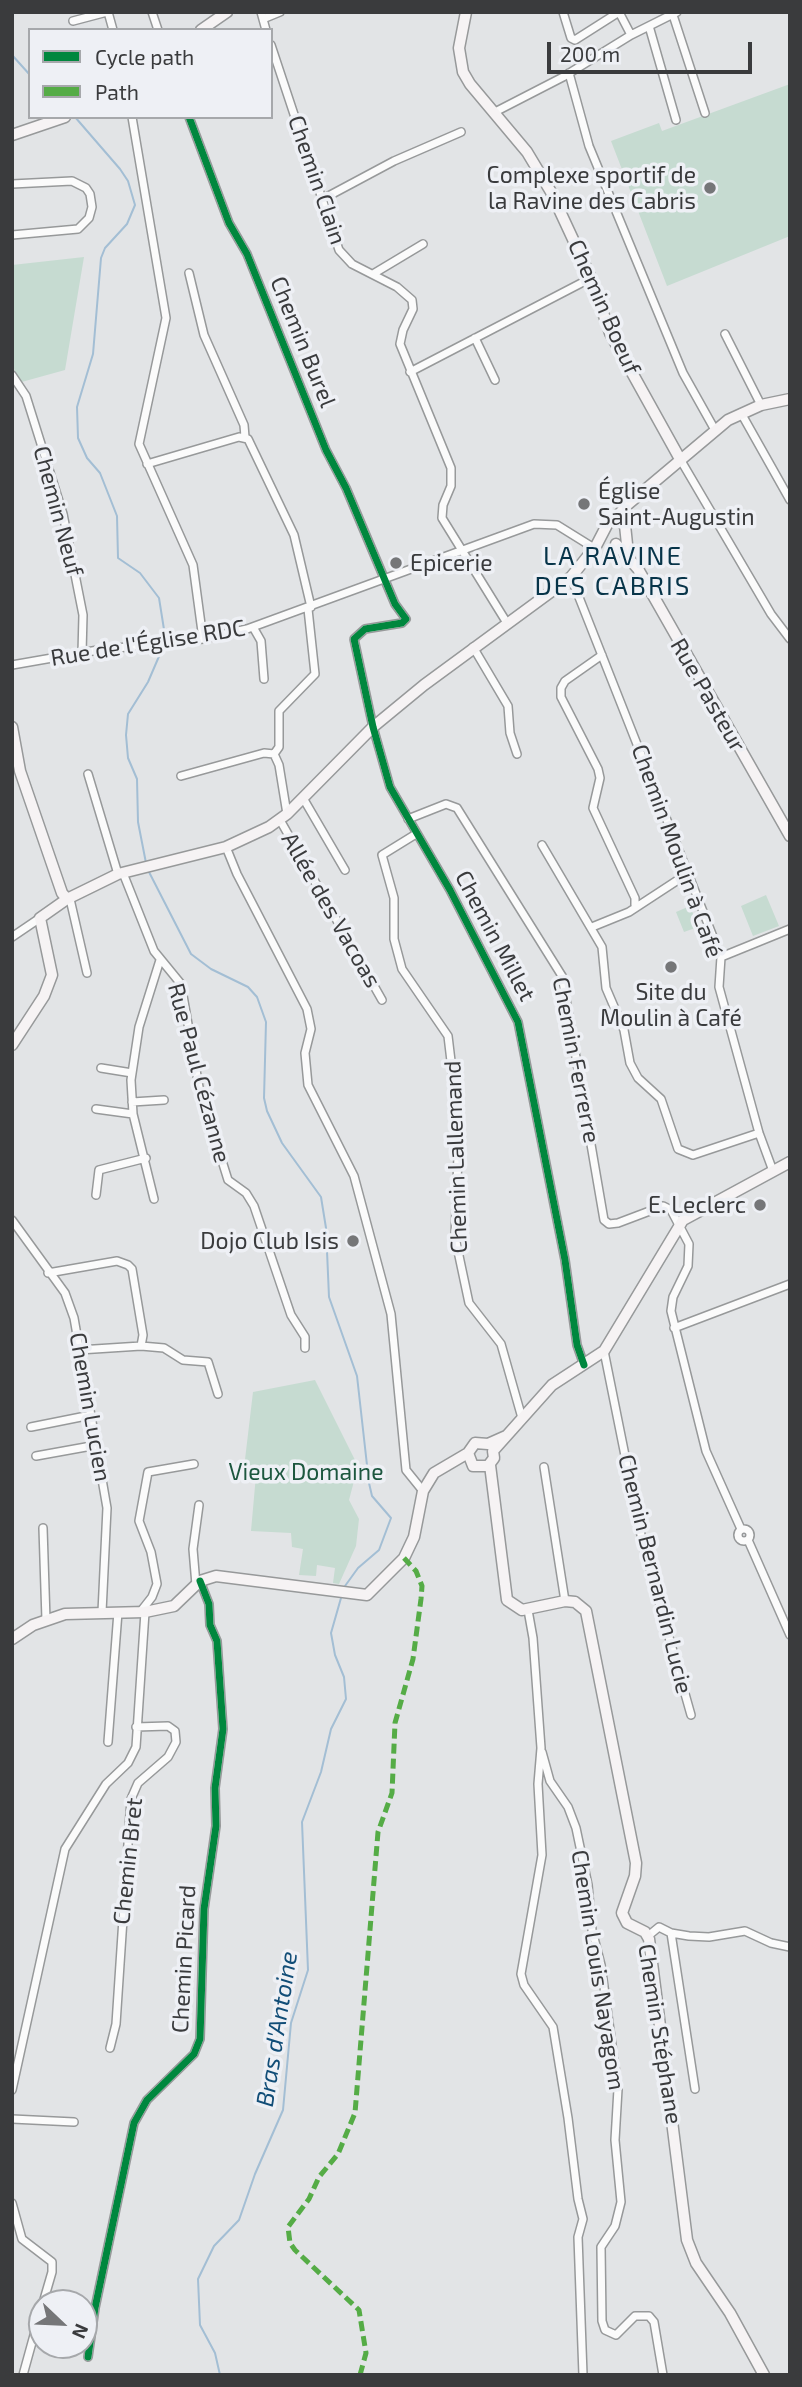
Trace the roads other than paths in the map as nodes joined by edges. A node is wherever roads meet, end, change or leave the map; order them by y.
1 (108, 12) edge
2 (227, 12) edge
3 (280, 12) edge
4 (466, 12) edge
5 (563, 12) edge
6 (619, 12) edge
7 (674, 13) edge
8 (262, 16) edge
9 (73, 21) dead end
10 (649, 26) junction
11 (204, 28) edge
12 (631, 35) junction
13 (273, 51) edge
14 (569, 74) junction
15 (495, 111) junction
16 (705, 113) dead end
17 (59, 119) edge
18 (132, 119) edge
19 (190, 119) edge
20 (676, 120) dead end
21 (461, 132) dead end
22 (12, 135) edge
23 (12, 184) edge
24 (321, 200) junction
25 (12, 235) edge
26 (423, 244) dead end
27 (188, 273) dead end
28 (373, 274) junction
29 (591, 278) junction
30 (725, 334) dead end
31 (475, 338) junction
32 (410, 372) junction
33 (12, 374) edge
34 (495, 380) dead end
35 (790, 399) edge
36 (761, 405) junction
37 (741, 414) junction
38 (715, 430) junction
39 (245, 438) junction
40 (680, 459) junction
41 (146, 464) junction
42 (790, 500) edge
43 (619, 521) junction
44 (613, 540) junction
45 (595, 547) junction
46 (462, 551) junction
47 (571, 577) junction
48 (385, 581) junction
49 (309, 608) junction
50 (508, 622) junction
51 (253, 627) junction
52 (203, 639) junction
53 (790, 639) edge
54 (473, 647) junction
55 (82, 653) junction
56 (602, 655) junction
57 (12, 665) edge
58 (264, 679) dead end
59 (12, 727) edge
60 (373, 727) junction
61 (274, 754) junction
62 (517, 754) dead end
63 (88, 774) dead end
64 (181, 776) dead end
65 (303, 798) junction
66 (283, 817) junction
67 (408, 819) junction
68 (416, 834) junction
69 (790, 836) edge
70 (542, 845) dead end
71 (226, 847) junction
72 (345, 870) dead end
73 (120, 873) junction
74 (687, 873) junction
75 (69, 899) junction
76 (635, 905) junction
77 (40, 918) junction
78 (592, 927) junction
79 (790, 929) edge
80 (12, 937) edge
81 (721, 957) junction
82 (160, 960) junction
83 (87, 972) dead end
84 (382, 1000) dead end
85 (12, 1045) edge
86 (101, 1068) dead end
87 (132, 1073) junction
88 (164, 1100) dead end
89 (132, 1102) junction
90 (96, 1109) dead end
91 (134, 1114) junction
92 (759, 1133) junction
93 (146, 1158) junction
94 (790, 1162) edge
95 (773, 1171) junction
96 (96, 1195) dead end
97 (154, 1199) dead end
98 (12, 1220) edge
99 (678, 1225) junction
100 (48, 1273) junction
101 (790, 1284) edge
102 (674, 1328) junction
103 (141, 1346) junction
104 (304, 1348) dead end
105 (79, 1350) junction
106 (604, 1351) junction
107 (584, 1365) junction
108 (218, 1394) dead end
109 (91, 1415) junction
110 (522, 1418) junction
111 (31, 1427) dead end
112 (97, 1445) junction
113 (490, 1447) junction
114 (36, 1456) dead end
115 (465, 1458) junction
116 (194, 1464) dead end
117 (544, 1467) dead end
118 (487, 1469) junction
119 (423, 1491) junction
120 (199, 1506) dead end
121 (43, 1528) dead end
122 (198, 1583) junction
123 (565, 1601) junction
124 (528, 1610) junction
125 (143, 1611) junction
126 (102, 1612) junction
127 (118, 1612) junction
128 (46, 1620) junction
129 (12, 1629) edge
130 (25, 1629) junction
131 (790, 1635) edge
132 (12, 1639) edge
133 (691, 1715) dead end
134 (136, 1727) junction
135 (108, 1742) dead end
136 (541, 1748) junction
137 (671, 1933) junction
138 (648, 1936) junction
139 (790, 1947) edge
140 (110, 2048) dead end
141 (12, 2090) edge
142 (695, 2090) dead end
143 (12, 2119) edge
144 (74, 2122) dead end
145 (12, 2203) edge
146 (46, 2289) edge
147 (98, 2294) edge
148 (601, 2316) junction
149 (583, 2318) junction
150 (28, 2356) edge
151 (23, 2375) edge
152 (583, 2375) edge
153 (663, 2375) edge
154 (764, 2375) edge

1 - 9 street
2 - 11 main road
3 - 8 street
4 - 15 main road, Chemin Boeuf
5 - 6 street
6 - 12 street
7 - 10 street
7 - 16 street
10 - 12 street
10 - 20 street
12 - 14 street
13 - 24 street, Chemin Clain
14 - 15 street
14 - 38 street
15 - 29 main road, Chemin Boeuf
17 - 22 main road
18 - 41 street
19 - 48 street, Chemin Burel
21 - 24 street
23 - 25 street
24 - 28 street, Chemin Clain
26 - 28 street
27 - 39 street
28 - 32 street, Chemin Clain
29 - 31 street
29 - 40 main road, Chemin Boeuf
30 - 36 street
31 - 32 street
31 - 34 street
32 - 46 street, Chemin Clain
33 - 55 street, Chemin Neuf
35 - 36 main road
36 - 37 main road
37 - 38 main road
37 - 42 street
38 - 40 main road
39 - 41 street
39 - 49 street
40 - 43 main road
40 - 53 street
41 - 52 street
43 - 44 main road
43 - 44 main road, Rue Pasteur
44 - 45 main road
44 - 69 main road, Rue Pasteur
45 - 46 street, Rue de l'Église RDC
45 - 47 main road
46 - 48 street, Rue de l'Église RDC
46 - 50 street, Chemin Clain
47 - 50 main road
47 - 56 street, Chemin Moulin à Café
48 - 49 street, Rue de l'Église RDC
48 - 60 street, Chemin Millet
49 - 51 street, Rue de l'Église RDC
49 - 61 street
50 - 54 main road
51 - 52 street, Rue de l'Église RDC
51 - 58 street
52 - 55 street, Rue de l'Église RDC
54 - 60 main road
54 - 62 street
55 - 57 street, Rue de l'Église RDC
56 - 74 street, Chemin Moulin à Café
56 - 76 street
59 - 75 main road
60 - 65 main road
60 - 67 street, Chemin Millet
61 - 64 street
61 - 66 street
63 - 73 street, Rue Paul Cézanne
65 - 66 main road
65 - 72 street
66 - 71 main road
66 - 84 street, Allée des Vacoas
67 - 68 street, Chemin Millet
67 - 99 street, Chemin Ferrerre
68 - 107 street, Chemin Millet
68 - 110 street, Chemin Lallemand
70 - 78 street
71 - 73 main road
71 - 119 street
73 - 75 main road
73 - 82 street, Rue Paul Cézanne
74 - 76 street
74 - 81 street, Chemin Moulin à Café
75 - 77 main road
75 - 83 street
76 - 78 street
77 - 80 street
77 - 85 main road
78 - 92 street
79 - 81 street
81 - 92 street, Chemin Moulin à Café
82 - 87 street
82 - 104 street, Rue Paul Cézanne
86 - 87 street
87 - 89 street
88 - 89 street
89 - 91 street
90 - 91 street
91 - 93 street
92 - 95 street, Chemin Moulin à Café
93 - 96 street
93 - 97 street
94 - 95 main road
95 - 99 main road
98 - 100 street, Chemin Lucien
99 - 102 street
99 - 106 main road
100 - 103 street
100 - 105 street, Chemin Lucien
101 - 102 street
102 - 131 street
103 - 105 street
103 - 108 street
105 - 109 street, Chemin Lucien
106 - 107 main road
106 - 133 street, Chemin Bernardin Lucie
107 - 110 main road
109 - 111 street
109 - 112 street, Chemin Lucien
110 - 113 main road
112 - 114 street
112 - 126 street, Chemin Lucien
113 - 115 main road
113 - 118 main road
115 - 118 main road
115 - 119 main road
116 - 125 street
117 - 123 street
118 - 124 main road
119 - 122 main road
120 - 122 street, Chemin Picard
121 - 128 street
122 - 125 main road
122 - 147 street, Chemin Picard
123 - 124 main road
123 - 138 main road, Chemin Stéphane
124 - 136 street
125 - 127 main road
125 - 134 street
126 - 127 main road
126 - 128 main road
127 - 135 street
128 - 130 main road
129 - 130 main road
130 - 132 main road
134 - 140 street, Chemin Bret
134 - 141 street
136 - 148 street, Chemin Louis Nayagom
136 - 149 street
137 - 138 street
137 - 139 street
137 - 142 street
138 - 154 main road, Chemin Stéphane
143 - 144 street
145 - 146 street
148 - 149 street
148 - 153 street
149 - 152 street
150 - 151 street

